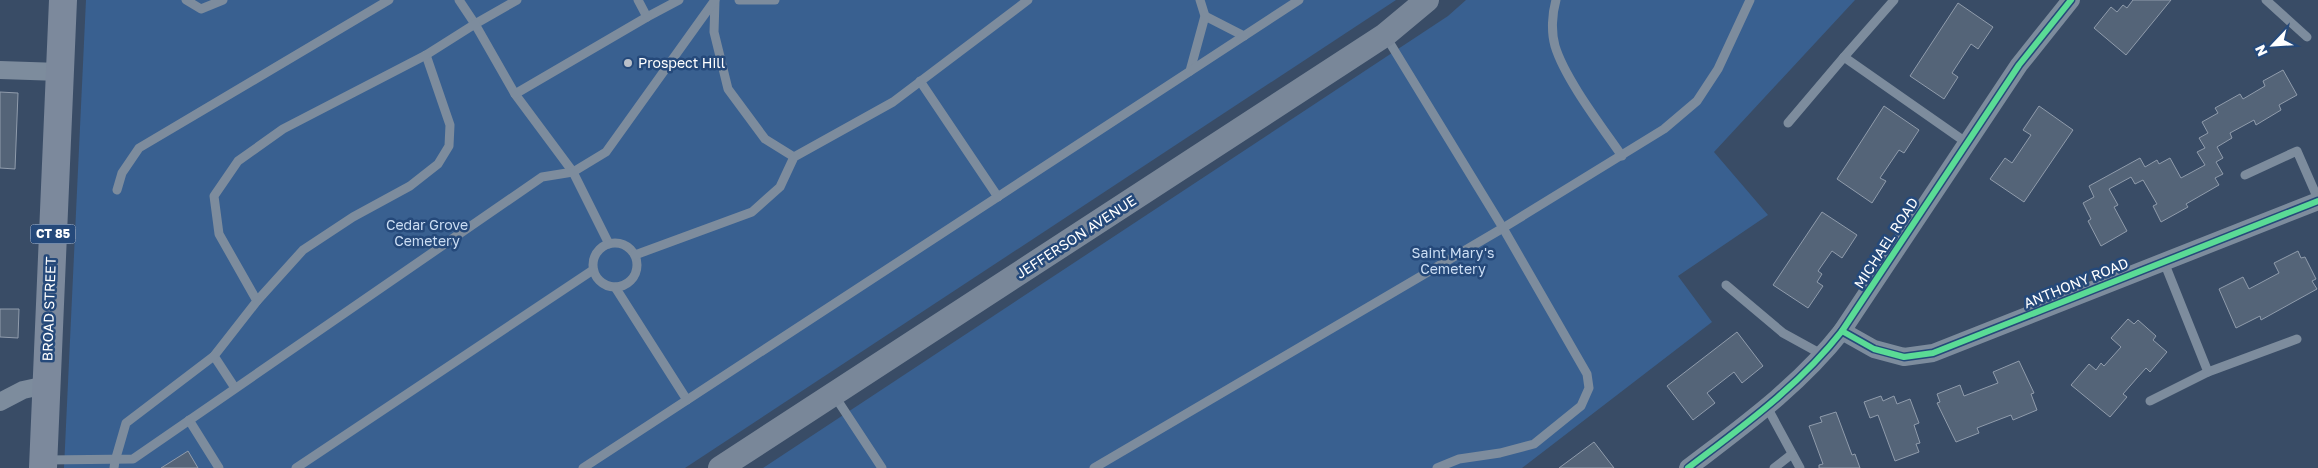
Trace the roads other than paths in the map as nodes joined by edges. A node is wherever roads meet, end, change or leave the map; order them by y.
1 (64, 0) edge
2 (186, 0) edge
3 (223, 0) edge
4 (389, 0) edge
5 (459, 0) edge
6 (517, 0) edge
7 (638, 0) edge
8 (679, 0) edge
9 (715, 0) edge
10 (739, 0) edge
11 (775, 0) edge
12 (1028, 0) edge
13 (1200, 0) edge
14 (1299, 0) edge
15 (1427, 0) edge
16 (1556, 0) edge
17 (1750, 0) edge
18 (1894, 0) edge
19 (2071, 0) edge
20 (2266, 0) edge
21 (1204, 16) junction
22 (646, 17) junction
23 (475, 24) junction
24 (1385, 35) junction
25 (1244, 36) junction
26 (2307, 37) dead end
27 (426, 55) junction
28 (1844, 57) junction
29 (0, 70) edge
30 (1190, 71) junction
31 (60, 72) junction
32 (920, 81) junction
33 (515, 94) junction
34 (1788, 123) dead end
35 (1967, 143) junction
36 (1622, 156) junction
37 (794, 157) junction
38 (573, 172) junction
39 (2246, 175) dead end
40 (117, 190) dead end
41 (998, 197) junction
42 (2318, 200) edge
43 (1502, 228) junction
44 (609, 244) junction
45 (635, 255) junction
46 (2164, 262) junction
47 (593, 270) junction
48 (1726, 285) dead end
49 (615, 287) junction
50 (257, 301) junction
51 (1842, 332) junction
52 (2297, 339) dead end
53 (1824, 355) junction
54 (214, 356) junction
55 (2208, 372) junction
56 (46, 386) junction
57 (235, 388) junction
58 (834, 394) junction
59 (687, 400) junction
60 (2150, 401) dead end
61 (0, 402) edge
62 (1767, 407) junction
63 (189, 420) junction
64 (1792, 454) junction
65 (43, 464) edge
66 (115, 464) edge
67 (219, 468) edge
68 (296, 468) edge
69 (583, 468) edge
70 (720, 468) edge
71 (882, 468) edge
72 (1095, 468) edge
73 (1437, 468) edge
74 (1688, 468) edge
75 (1774, 468) edge
76 (1800, 468) edge

1 - 31 main road, BROAD STREET / CT 85
2 - 3 lane
4 - 40 lane
5 - 23 lane
6 - 23 lane
7 - 22 lane
8 - 22 lane
9 - 37 lane
9 - 38 lane
10 - 11 lane
12 - 32 lane
13 - 21 lane
14 - 25 lane
15 - 24 main road, JEFFERSON AVENUE
16 - 36 lane
17 - 36 lane
18 - 28 lane
19 - 35 street, MICHAEL ROAD
20 - 26 lane
21 - 25 lane
21 - 30 lane
22 - 33 lane
23 - 27 lane
23 - 33 lane
24 - 43 lane
24 - 58 main road, JEFFERSON AVENUE
25 - 30 lane
27 - 50 lane
27 - 50 lane
28 - 34 lane
28 - 35 lane
29 - 31 street
30 - 41 lane
31 - 56 main road, BROAD STREET / CT 85
32 - 37 lane
32 - 41 lane
33 - 38 lane
35 - 51 street, MICHAEL ROAD
36 - 43 lane
37 - 45 lane
38 - 44 lane
38 - 57 lane
39 - 42 lane
41 - 59 lane
42 - 46 street, ANTHONY ROAD
43 - 72 lane
43 - 73 lane
44 - 45 lane
44 - 47 lane
45 - 49 lane
46 - 51 street, ANTHONY ROAD
46 - 55 lane
47 - 49 lane
47 - 68 lane
48 - 53 lane
49 - 59 lane
50 - 54 lane
51 - 53 street, MICHAEL ROAD
52 - 55 lane
53 - 62 street, MICHAEL ROAD
54 - 57 lane
54 - 66 lane
55 - 60 lane
56 - 61 street
56 - 65 main road, BROAD STREET / CT 85
57 - 63 lane
58 - 70 main road, JEFFERSON AVENUE
58 - 71 lane
59 - 69 lane
62 - 64 lane
62 - 74 street, MICHAEL ROAD
63 - 66 lane
63 - 67 lane
64 - 75 lane
64 - 76 lane
65 - 66 lane

